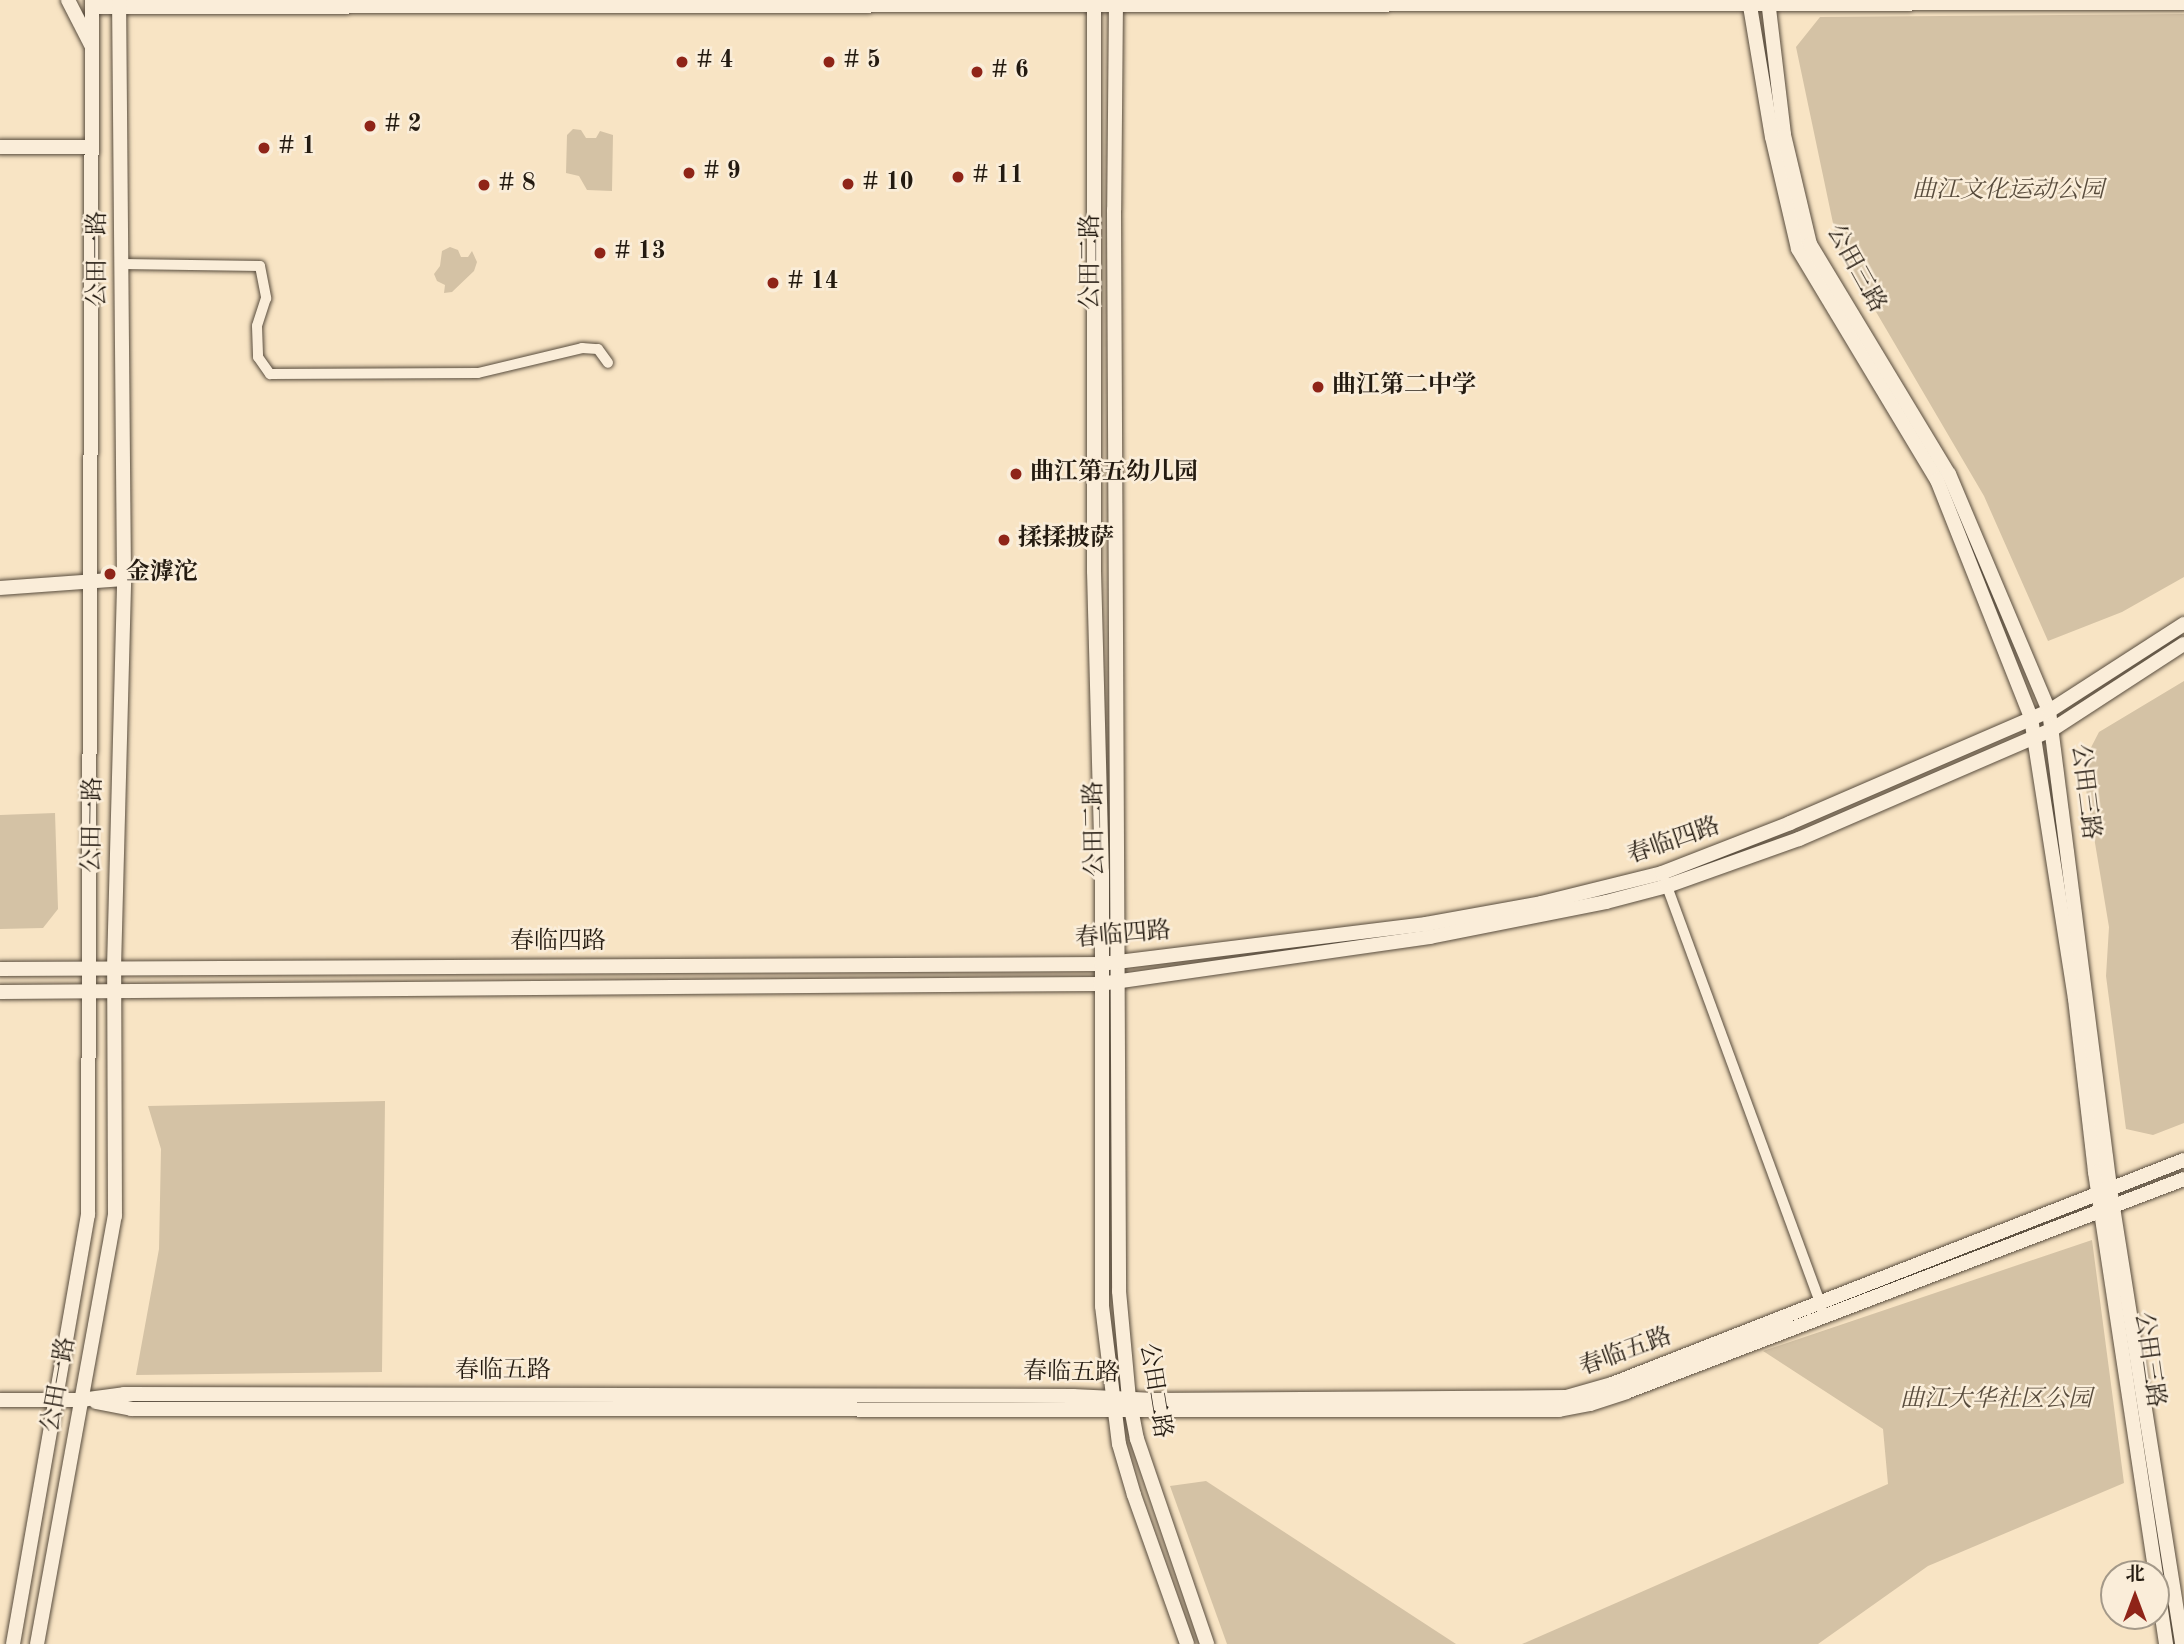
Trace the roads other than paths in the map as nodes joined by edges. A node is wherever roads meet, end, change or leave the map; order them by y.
1 (68, 0) edge
2 (1749, 2) edge
3 (1768, 2) edge
4 (92, 3) edge
5 (120, 3) edge
6 (2184, 3) edge
7 (1094, 4) edge
8 (1116, 4) edge
9 (92, 45) junction
10 (0, 147) edge
11 (91, 147) junction
12 (122, 264) junction
13 (608, 363) dead end
14 (124, 579) junction
15 (92, 581) junction
16 (0, 588) edge
17 (2184, 624) edge
18 (2184, 644) edge
19 (2049, 711) junction
20 (2031, 718) junction
21 (2053, 729) junction
22 (2034, 737) junction
23 (1665, 880) junction
24 (1120, 961) junction
25 (1101, 964) junction
26 (88, 968) junction
27 (114, 968) junction
28 (0, 969) edge
29 (1120, 983) junction
30 (1100, 984) junction
31 (114, 990) junction
32 (0, 992) edge
33 (87, 992) junction
34 (2184, 1160) edge
35 (2184, 1179) edge
36 (2104, 1190) junction
37 (2108, 1209) junction
38 (1823, 1310) junction
39 (0, 1400) edge
40 (56, 1400) junction
41 (81, 1400) junction
42 (1113, 1404) junction
43 (1131, 1404) junction
44 (2154, 1560) edge
45 (13, 1644) edge
46 (37, 1644) edge
47 (1187, 1644) edge
48 (1207, 1644) edge
49 (2182, 1644) edge

1 - 9 street
2 - 3 street
2 - 8 street
2 - 20 street, 公田三路
3 - 6 street
3 - 19 street, 公田三路
4 - 5 street
4 - 9 street, 公田一路
5 - 7 street
5 - 12 street, 公田一路
7 - 8 street
7 - 25 street, 公田二路
8 - 24 street, 公田二路
9 - 11 street, 公田一路
10 - 11 street
11 - 15 street, 公田一路
12 - 13 street
12 - 14 street, 公田一路
14 - 15 street
14 - 27 street, 公田一路
15 - 16 street
15 - 26 street, 公田一路
17 - 19 street, 春临四路
18 - 21 street, 春临四路
19 - 20 street, 春临四路
19 - 21 street, 公田三路
20 - 22 street, 公田三路
20 - 23 street, 春临四路
21 - 22 street, 春临四路
21 - 36 street, 公田三路
22 - 23 street, 春临四路
22 - 36 street, 公田三路
23 - 24 street, 春临四路
23 - 29 street, 春临四路
23 - 38 street
24 - 25 street, 春临四路
24 - 29 street, 公田二路
25 - 27 street, 春临四路
25 - 30 street, 公田二路
26 - 27 street, 春临四路
26 - 28 street, 春临四路
26 - 33 street, 公田一路
27 - 31 street, 公田一路
29 - 30 street, 春临四路
29 - 43 street, 公田二路
30 - 31 street, 春临四路
30 - 42 street, 公田二路
31 - 33 street, 春临四路
31 - 41 street, 公田一路
32 - 33 street, 春临四路
33 - 40 street, 公田一路
34 - 36 street, 春临五路
35 - 37 street, 春临五路
36 - 37 street, 公田三路
36 - 38 street, 春临五路
37 - 38 street, 春临五路
37 - 44 street, 公田三路
37 - 49 street, 公田三路
38 - 43 street, 春临五路
39 - 40 street, 春临五路
40 - 41 street, 春临五路
40 - 45 street, 公田一路
41 - 42 street, 春临五路
41 - 46 street, 公田一路
42 - 43 street, 春临五路
42 - 47 street, 公田二路
43 - 48 street, 公田二路

